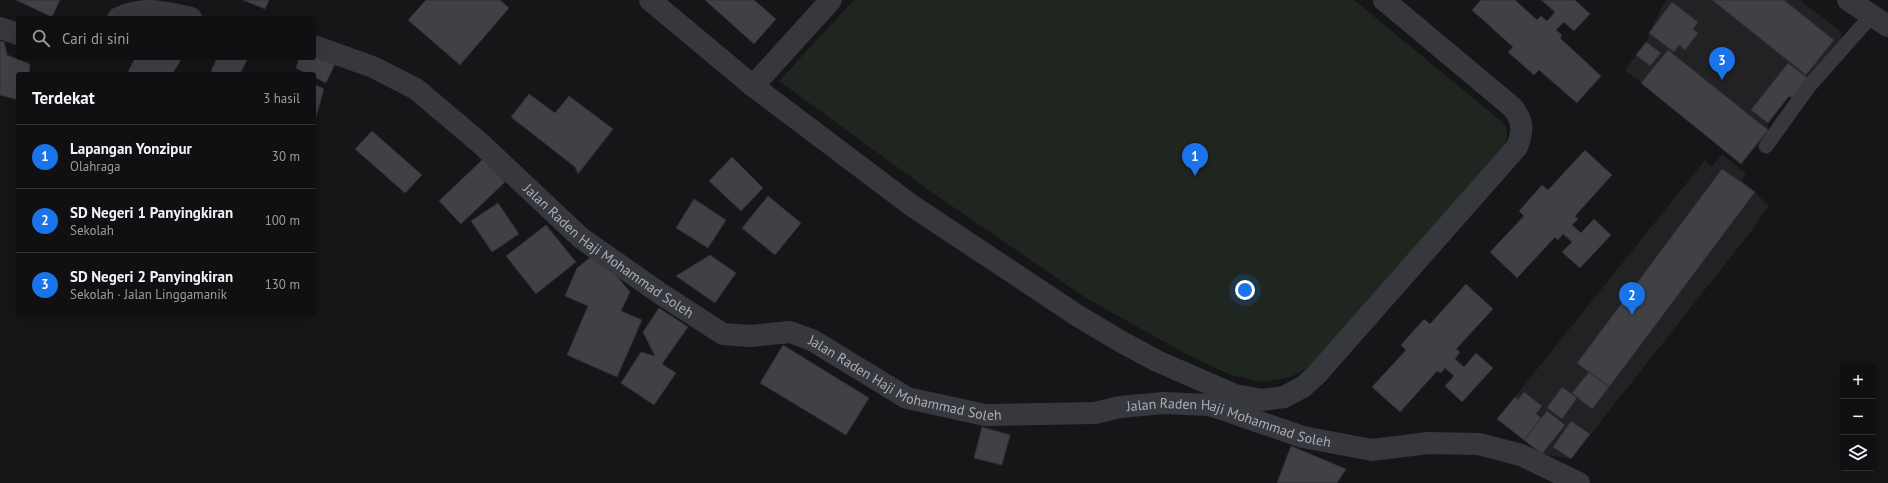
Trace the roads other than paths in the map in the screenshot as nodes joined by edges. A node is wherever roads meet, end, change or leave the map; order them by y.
1 (650, 0) edge
2 (831, 0) edge
3 (1384, 0) edge
4 (1848, 0) edge
5 (123, 16) edge
6 (182, 16) edge
7 (1880, 20) edge
8 (0, 28) edge
9 (16, 33) edge
10 (316, 47) edge
11 (754, 86) junction
12 (1766, 146) dead end
13 (1579, 483) edge

1 - 11 street
2 - 11 street
3 - 11 street
4 - 7 street
5 - 6 street
7 - 12 lane
8 - 9 street
10 - 13 street, Jalan Raden Haji Mohammad Soleh

